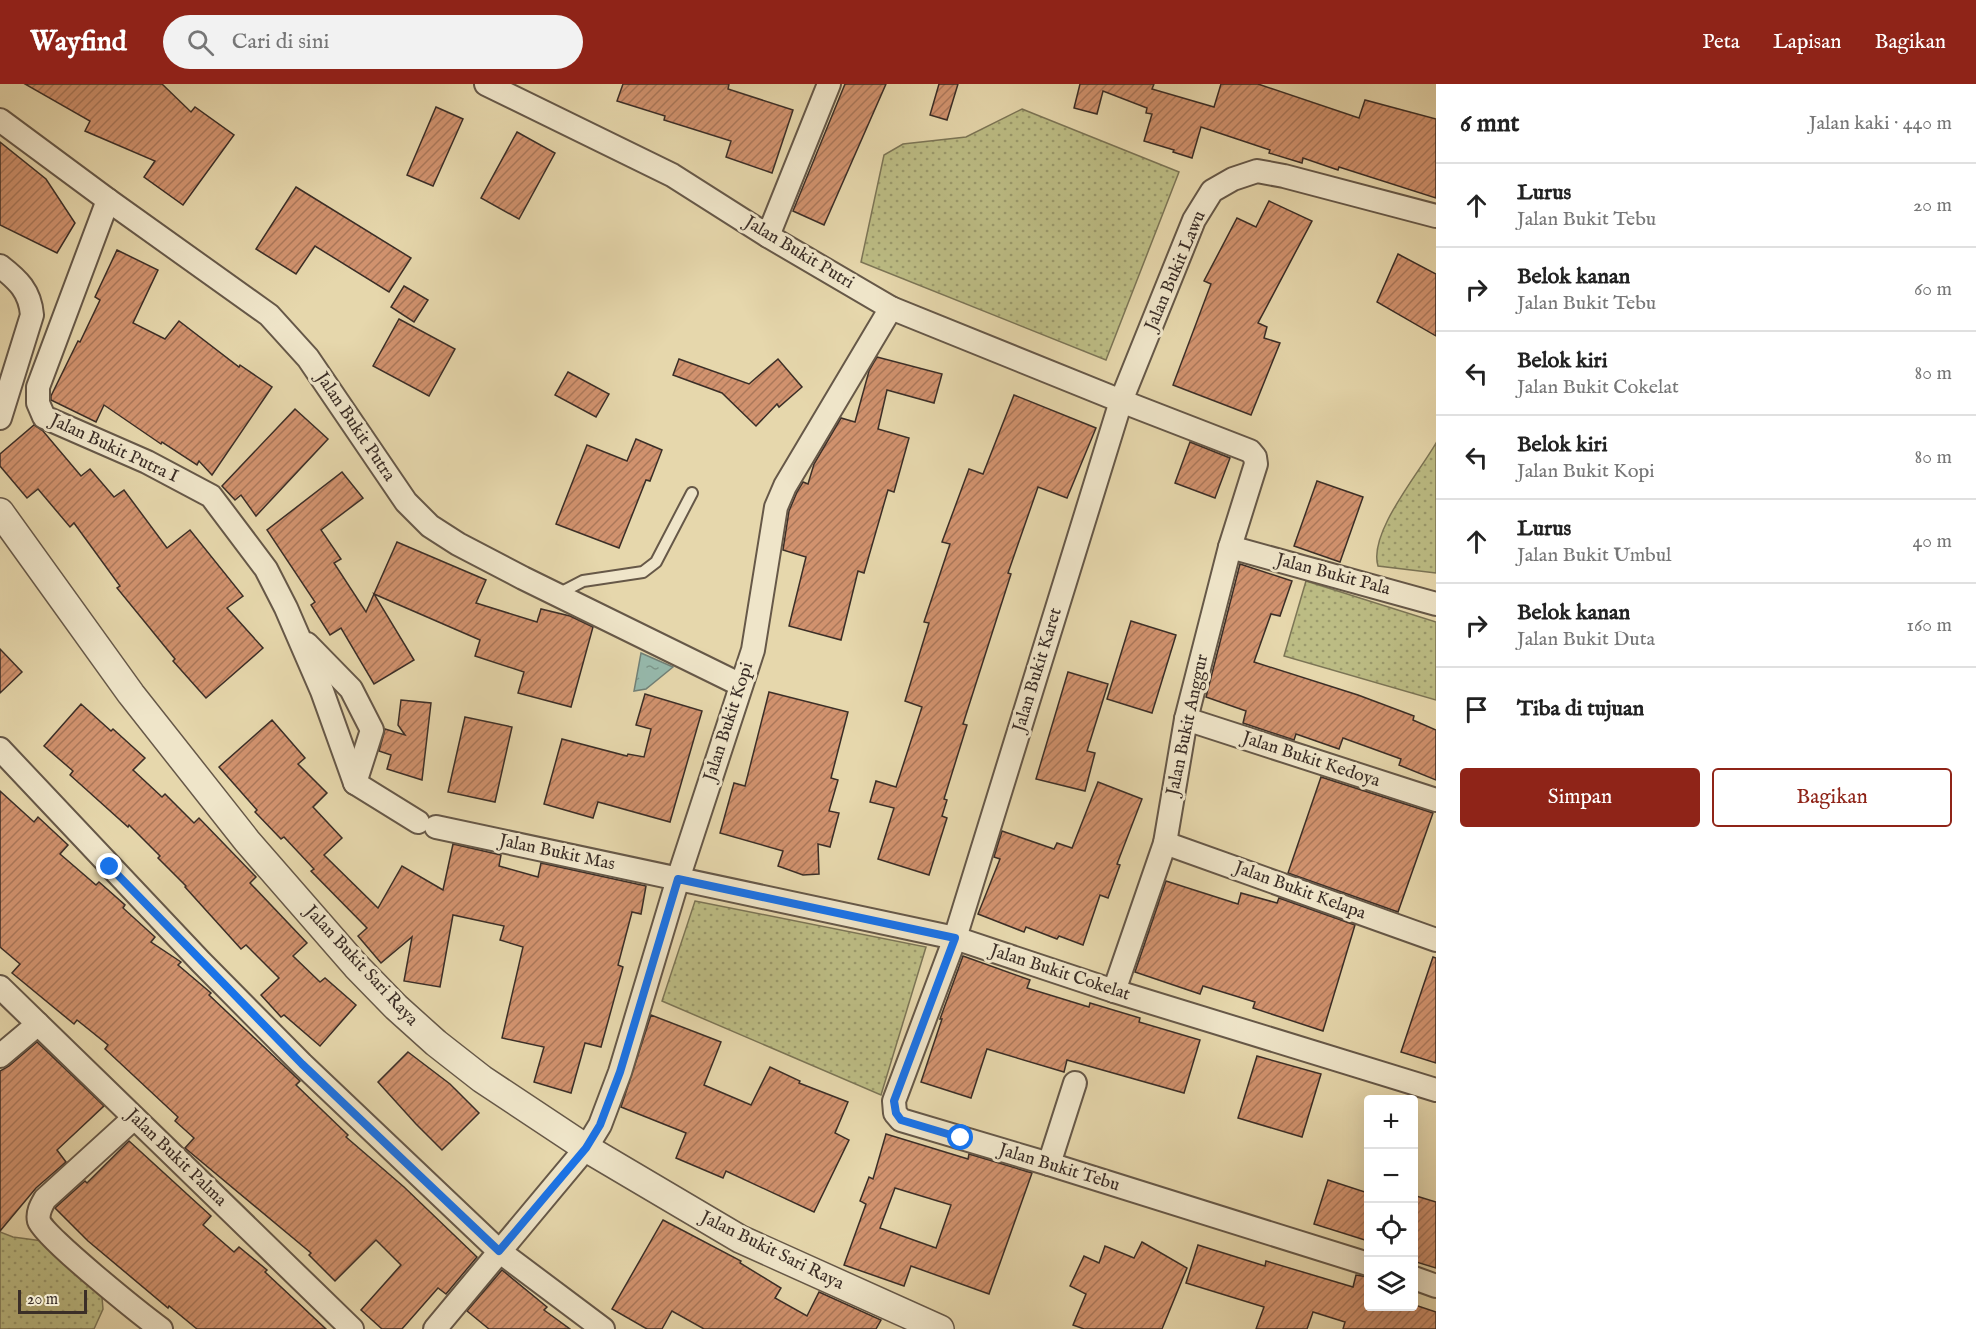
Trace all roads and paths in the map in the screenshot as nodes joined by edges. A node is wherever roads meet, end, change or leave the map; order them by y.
1 (486, 84) edge
2 (829, 84) edge
3 (0, 120) edge
4 (108, 200) junction
5 (1436, 216) edge
6 (768, 236) junction
7 (0, 266) edge
8 (891, 308) junction
9 (1121, 401) junction
10 (0, 418) edge
11 (1256, 457) joint
12 (692, 493) dead end
13 (0, 512) edge
14 (1230, 547) junction
15 (557, 594) junction
16 (1436, 604) edge
17 (297, 634) junction
18 (741, 685) junction
19 (1186, 719) junction
20 (0, 749) edge
21 (355, 783) junction
22 (1436, 800) edge
23 (1165, 843) junction
24 (678, 879) junction
25 (955, 938) junction
26 (1436, 940) edge
27 (0, 987) edge
28 (1114, 991) junction
29 (38, 1024) junction
30 (0, 1056) edge
31 (1076, 1083) dead end
32 (1436, 1090) edge
33 (134, 1118) junction
34 (586, 1148) junction
35 (1049, 1164) junction
36 (499, 1251) junction
37 (1364, 1263) edge
38 (1418, 1280) edge
39 (1436, 1286) edge
40 (161, 1329) edge
41 (352, 1329) edge
42 (435, 1329) edge
43 (603, 1329) edge
44 (940, 1329) edge

1 - 6 street, Jalan Bukit Putri
2 - 6 street
3 - 4 street, Jalan Bukit Putra
4 - 15 street, Jalan Bukit Putra
4 - 17 street, Jalan Bukit Putra I
5 - 9 street, Jalan Bukit Lawu
6 - 8 street, Jalan Bukit Putri
7 - 10 street
8 - 9 street, Jalan Bukit Putri
8 - 18 street, Jalan Bukit Kopi
9 - 11 street, Jalan Bukit Putri
9 - 25 street, Jalan Bukit Karet
11 - 14 street, Jalan Bukit Anggur
12 - 15 lane
13 - 34 street, Jalan Bukit Sari Raya
14 - 16 street, Jalan Bukit Pala
14 - 19 street, Jalan Bukit Anggur
15 - 18 street, Jalan Bukit Putra
17 - 21 street, Jalan Bukit Putra I
17 - 21 street, Jalan Bukit Putra I
18 - 24 street, Jalan Bukit Kopi
19 - 22 street, Jalan Bukit Kedoya
19 - 23 street, Jalan Bukit Anggur
20 - 36 street
21 - 24 street, Jalan Bukit Mas
23 - 26 street, Jalan Bukit Kelapa
23 - 28 street, Jalan Bukit Anggur
24 - 25 street, Jalan Bukit Cokelat
24 - 34 street, Jalan Bukit Kopi
25 - 28 street, Jalan Bukit Cokelat
25 - 35 street, Jalan Bukit Tebu
27 - 29 street, Jalan Bukit Palma
28 - 32 street, Jalan Bukit Cokelat
29 - 30 street
29 - 33 street, Jalan Bukit Palma
31 - 35 street
33 - 40 street
33 - 41 street, Jalan Bukit Palma
34 - 36 street, Jalan Bukit Kopi
34 - 44 street, Jalan Bukit Sari Raya
35 - 37 street, Jalan Bukit Tebu
36 - 42 street, Jalan Bukit Kopi
36 - 43 street
38 - 39 street

